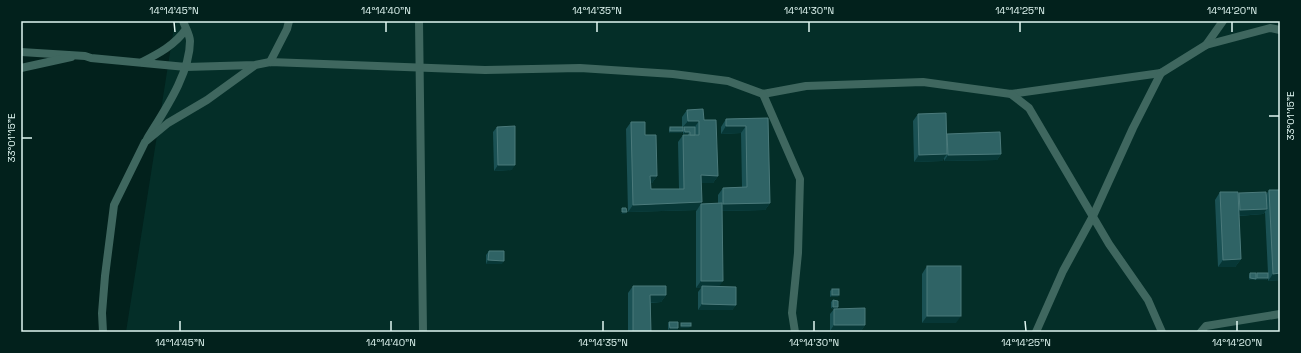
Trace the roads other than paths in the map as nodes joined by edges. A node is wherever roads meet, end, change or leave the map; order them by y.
1 (183, 21) edge
2 (289, 21) edge
3 (419, 21) edge
4 (1223, 21) edge
5 (186, 30) junction
6 (1280, 30) edge
7 (1206, 45) junction
8 (21, 52) edge
9 (79, 55) junction
10 (270, 62) junction
11 (141, 63) junction
12 (255, 65) junction
13 (186, 67) junction
14 (419, 67) junction
15 (21, 68) edge
16 (1161, 73) junction
17 (763, 94) junction
18 (1011, 94) junction
19 (145, 142) junction
20 (1093, 216) junction
21 (1280, 314) edge
22 (103, 332) edge
23 (423, 332) edge
24 (795, 332) edge
25 (1036, 332) edge
26 (1162, 332) edge
27 (1201, 332) edge

1 - 5 street
2 - 10 street
3 - 14 street
4 - 7 street
5 - 11 street
5 - 13 street
6 - 7 street
7 - 16 street
8 - 9 street
9 - 11 street
9 - 15 street
10 - 12 street
10 - 14 street
11 - 13 street
12 - 13 street
12 - 19 street
13 - 19 street
14 - 17 street
14 - 23 street
16 - 18 street
16 - 20 street
17 - 18 street
17 - 24 street
18 - 20 street
19 - 22 street
20 - 25 street
20 - 26 street
21 - 27 street

